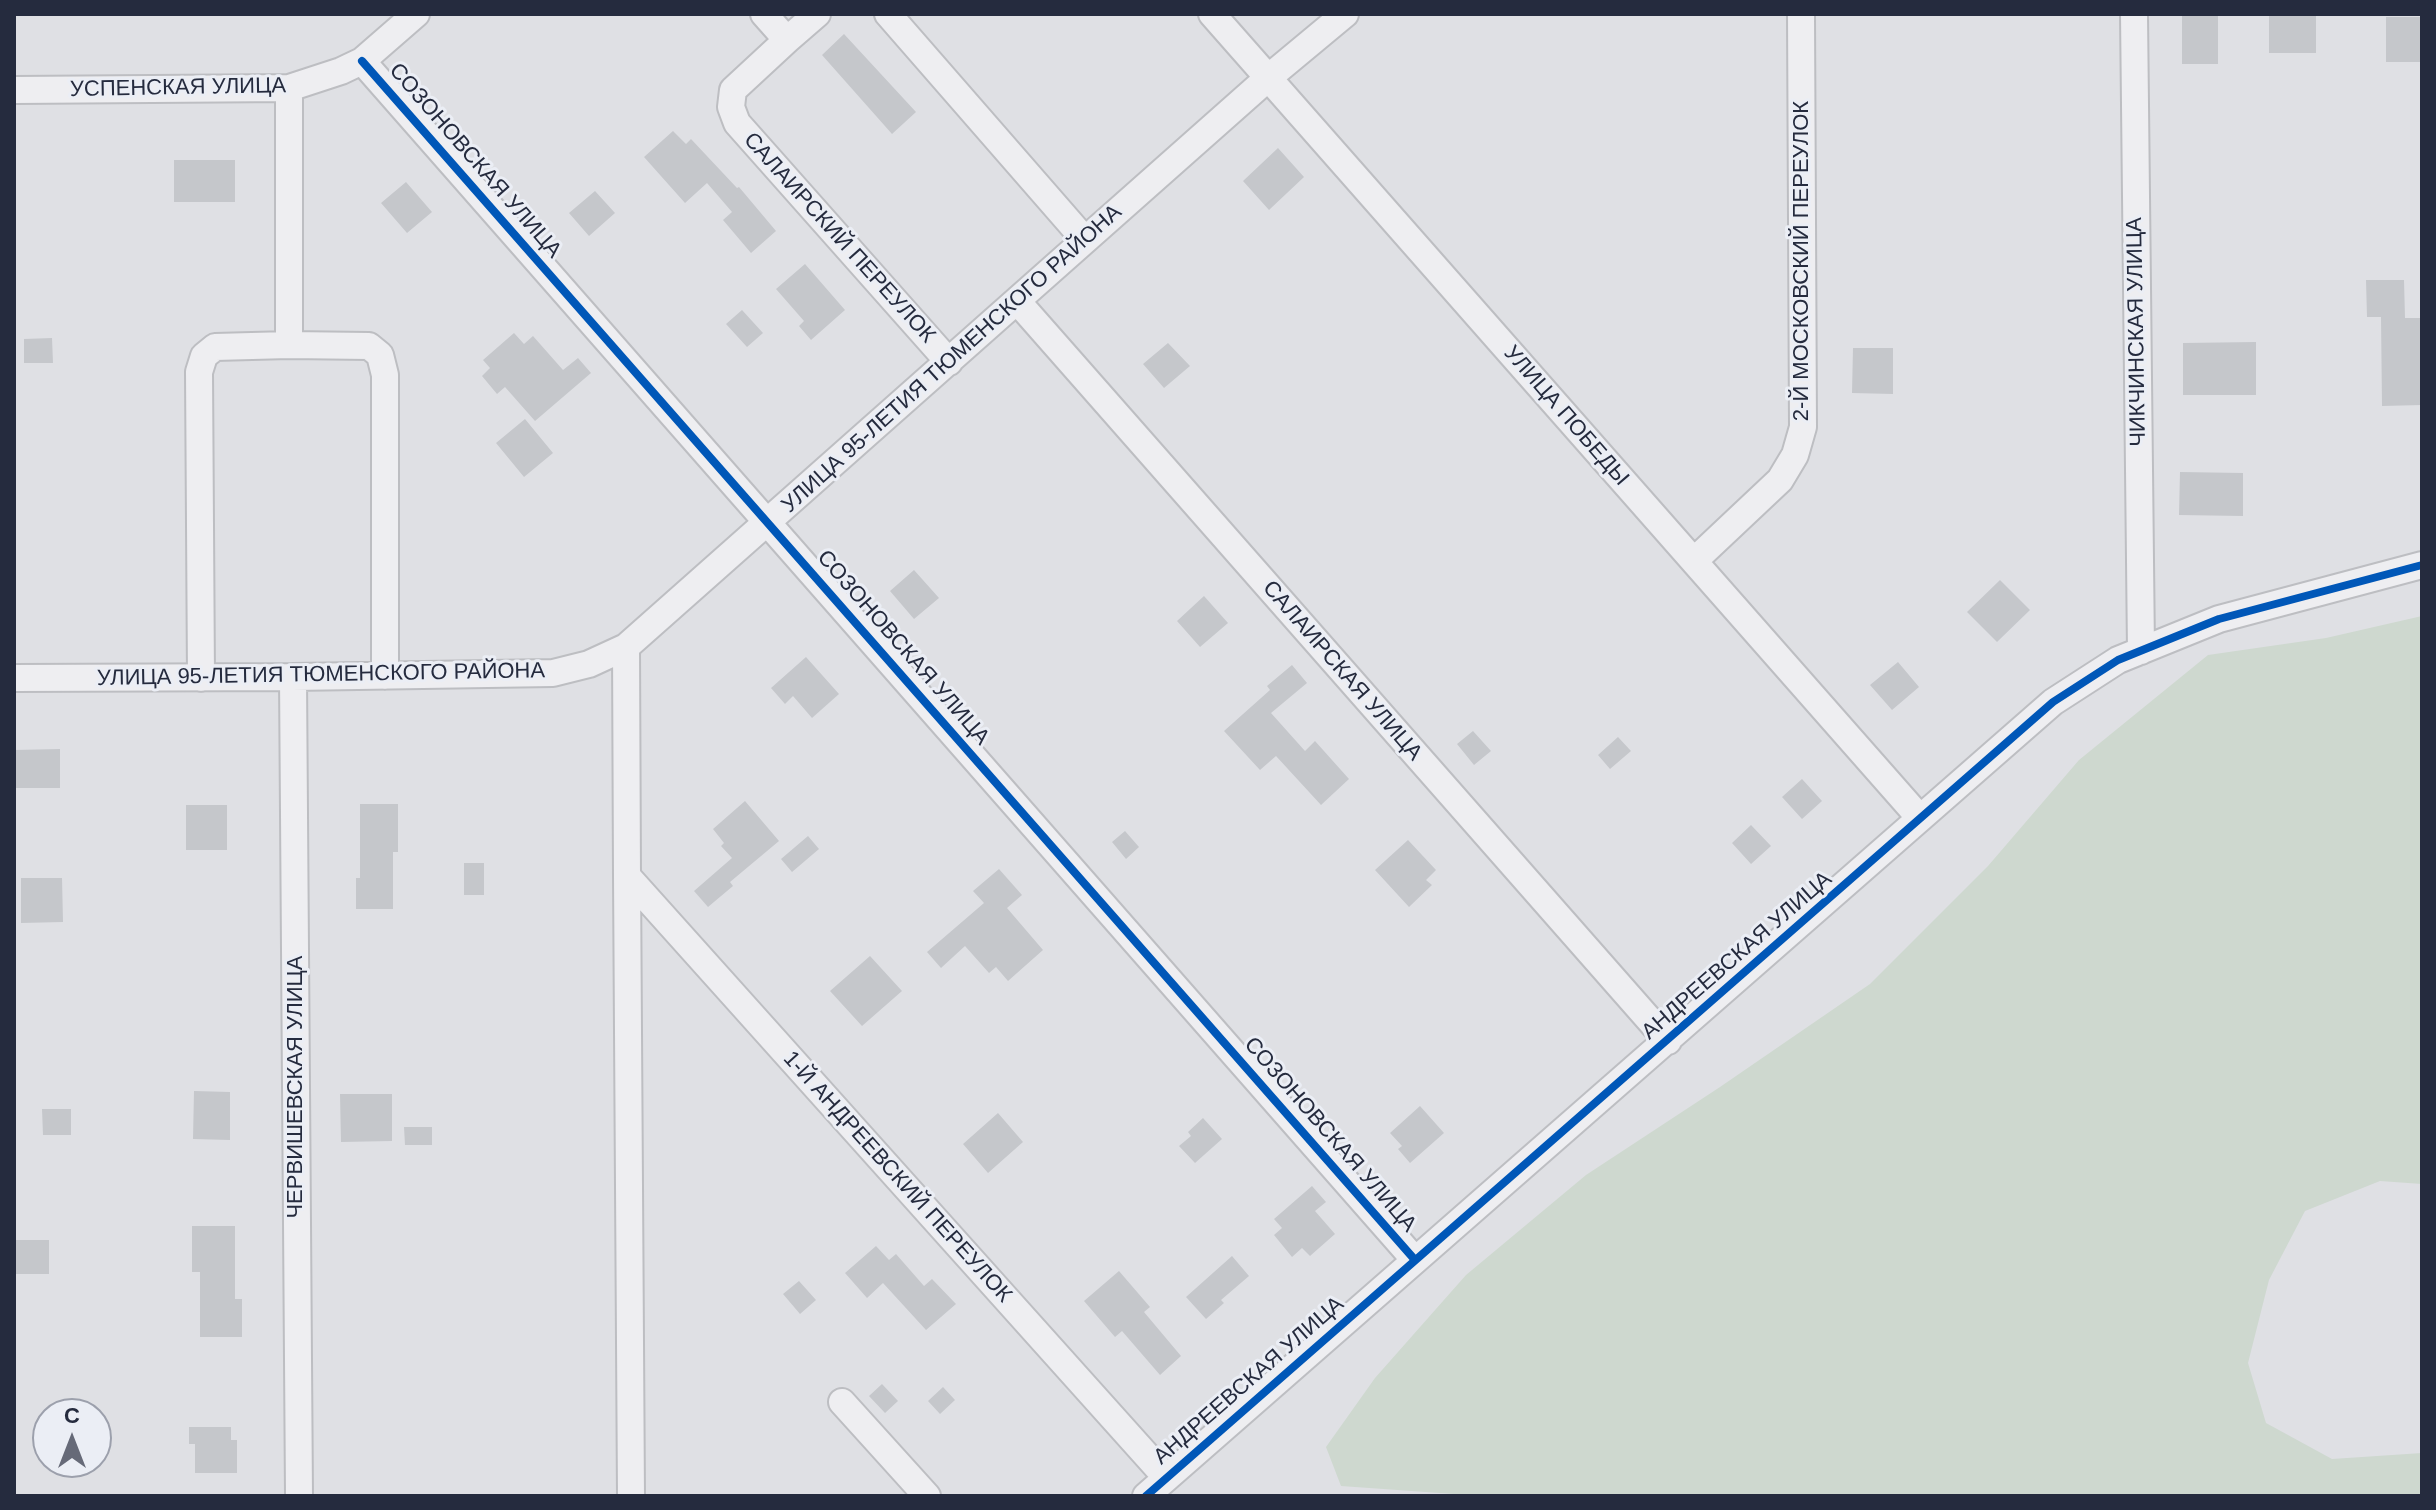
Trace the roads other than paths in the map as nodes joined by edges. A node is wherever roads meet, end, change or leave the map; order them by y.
1 (416, 14) edge
2 (764, 14) edge
3 (817, 14) edge
4 (888, 14) edge
5 (1212, 14) edge
6 (1345, 14) edge
7 (1801, 14) edge
8 (2134, 14) edge
9 (787, 40) junction
10 (362, 61) junction
11 (1268, 78) junction
12 (289, 88) junction
13 (14, 90) edge
14 (1085, 240) junction
15 (1017, 301) junction
16 (289, 345) junction
17 (949, 362) junction
18 (769, 521) junction
19 (1694, 561) junction
20 (2422, 565) edge
21 (626, 647) junction
22 (2141, 651) junction
23 (385, 676) junction
24 (293, 677) junction
25 (14, 678) edge
26 (201, 678) junction
27 (1920, 818) junction
28 (627, 876) junction
29 (1668, 1041) junction
30 (1415, 1260) junction
31 (842, 1402) dead end
32 (1166, 1477) junction
33 (299, 1496) edge
34 (631, 1496) edge
35 (927, 1496) edge
36 (1146, 1496) edge

1 - 10 street, УСПЕНСКАЯ УЛИЦА
2 - 9 street
3 - 9 street, САЛАИРСКИЙ ПЕРЕУЛОК
4 - 14 street
5 - 11 street, УЛИЦА ПОБЕДЫ
6 - 11 street, УЛИЦА 95-ЛЕТИЯ ТЮМЕНСКОГО РАЙОНА
7 - 19 street, 2-Й МОСКОВСКИЙ ПЕРЕУЛОК
8 - 22 street, ЧИКЧИНСКАЯ УЛИЦА
9 - 17 street, САЛАИРСКИЙ ПЕРЕУЛОК
10 - 12 street, УСПЕНСКАЯ УЛИЦА
10 - 18 street, СОЗОНОВСКАЯ УЛИЦА
11 - 14 street, УЛИЦА 95-ЛЕТИЯ ТЮМЕНСКОГО РАЙОНА
11 - 19 street, УЛИЦА ПОБЕДЫ
12 - 13 street, УСПЕНСКАЯ УЛИЦА
12 - 16 street
14 - 15 street, УЛИЦА 95-ЛЕТИЯ ТЮМЕНСКОГО РАЙОНА
15 - 17 street, УЛИЦА 95-ЛЕТИЯ ТЮМЕНСКОГО РАЙОНА
15 - 29 street, САЛАИРСКАЯ УЛИЦА
16 - 23 street
16 - 26 street
17 - 18 street, УЛИЦА 95-ЛЕТИЯ ТЮМЕНСКОГО РАЙОНА
18 - 21 street, УЛИЦА 95-ЛЕТИЯ ТЮМЕНСКОГО РАЙОНА
18 - 30 street, СОЗОНОВСКАЯ УЛИЦА
19 - 27 street, УЛИЦА ПОБЕДЫ
20 - 22 street, АНДРЕЕВСКАЯ УЛИЦА
21 - 23 street, УЛИЦА 95-ЛЕТИЯ ТЮМЕНСКОГО РАЙОНА
21 - 28 street
22 - 27 street, АНДРЕЕВСКАЯ УЛИЦА
23 - 24 street, УЛИЦА 95-ЛЕТИЯ ТЮМЕНСКОГО РАЙОНА
24 - 26 street, УЛИЦА 95-ЛЕТИЯ ТЮМЕНСКОГО РАЙОНА
24 - 33 street, ЧЕРВИШЕВСКАЯ УЛИЦА
25 - 26 street, УЛИЦА 95-ЛЕТИЯ ТЮМЕНСКОГО РАЙОНА
27 - 29 street, АНДРЕЕВСКАЯ УЛИЦА
28 - 32 street, 1-Й АНДРЕЕВСКИЙ ПЕРЕУЛОК
28 - 34 street
29 - 30 street, АНДРЕЕВСКАЯ УЛИЦА
30 - 32 street, АНДРЕЕВСКАЯ УЛИЦА
31 - 35 street
32 - 36 street, АНДРЕЕВСКАЯ УЛИЦА

